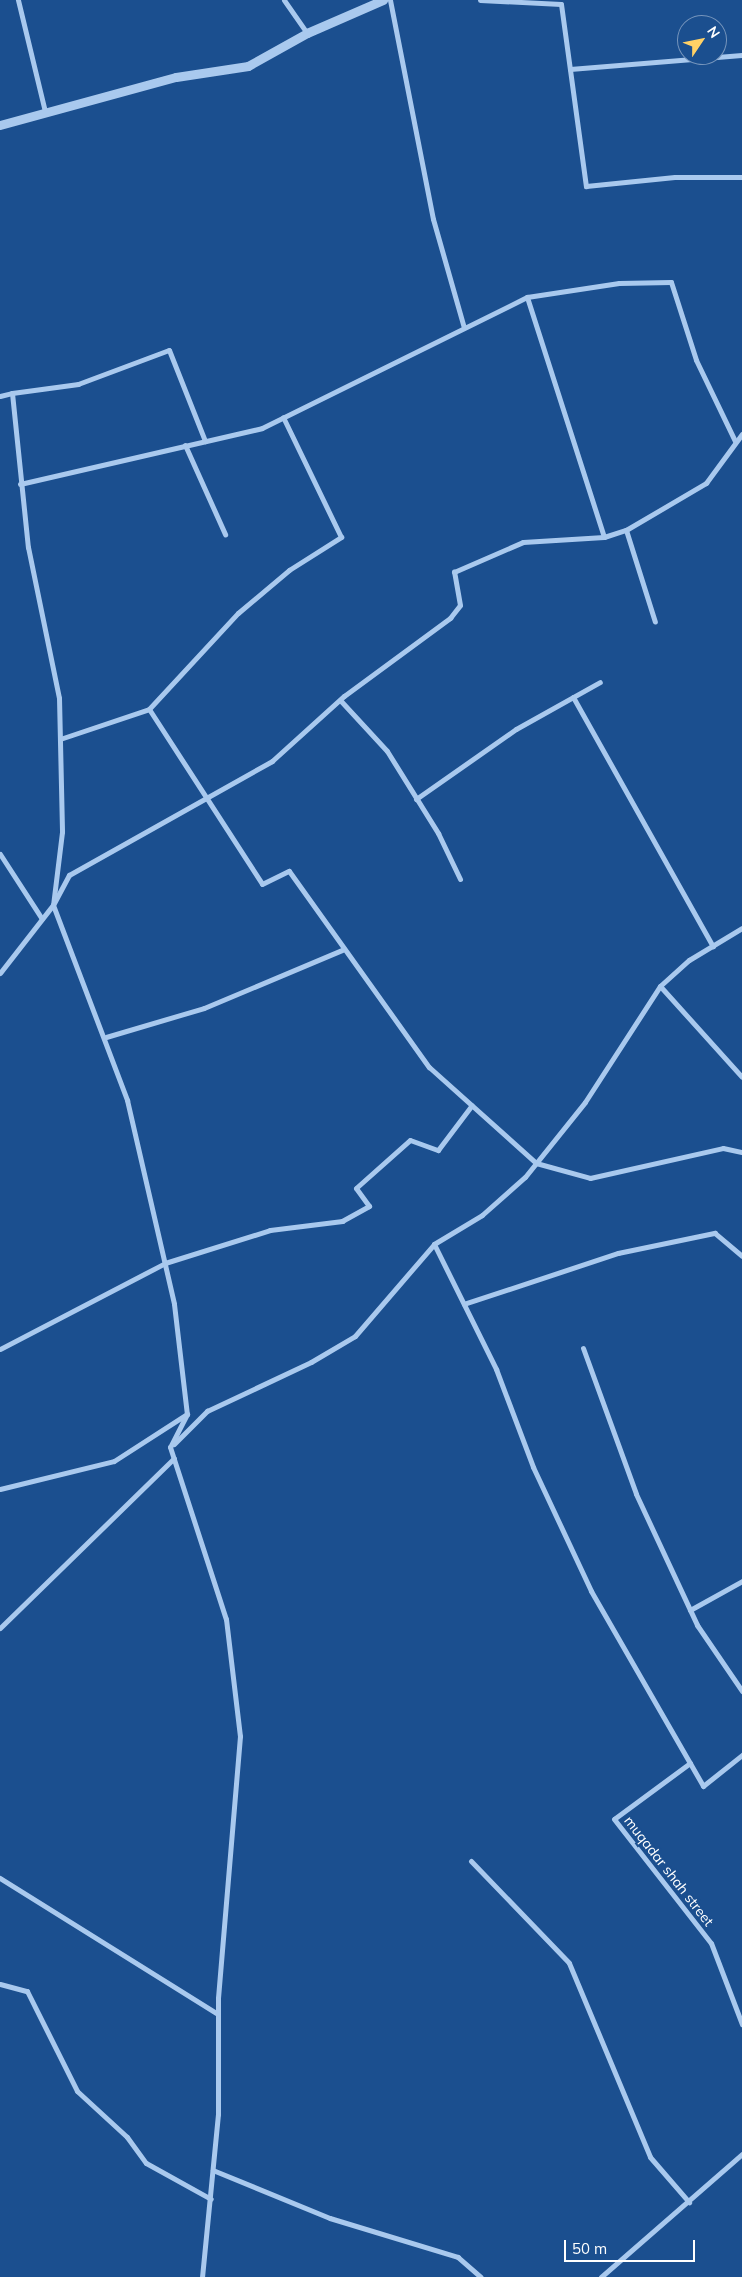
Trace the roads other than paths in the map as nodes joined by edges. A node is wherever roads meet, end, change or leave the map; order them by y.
1 (18, 0) edge
2 (284, 0) edge
3 (383, 0) edge
4 (390, 0) edge
5 (480, 0) edge
6 (307, 33) junction
7 (742, 55) edge
8 (570, 69) junction
9 (45, 112) junction
10 (0, 125) edge
11 (742, 177) edge
12 (527, 297) junction
13 (464, 328) junction
14 (12, 392) junction
15 (0, 396) edge
16 (283, 417) junction
17 (742, 434) edge
18 (205, 441) junction
19 (735, 441) junction
20 (185, 446) junction
21 (20, 484) junction
22 (626, 530) junction
23 (225, 534) dead end
24 (604, 537) junction
25 (655, 622) dead end
26 (600, 682) dead end
27 (573, 697) junction
28 (340, 700) junction
29 (149, 709) junction
30 (60, 739) junction
31 (416, 799) junction
32 (206, 800) junction
33 (0, 854) edge
34 (460, 879) dead end
35 (53, 905) junction
36 (42, 919) junction
37 (742, 928) edge
38 (713, 946) junction
39 (342, 950) junction
40 (0, 973) edge
41 (660, 986) junction
42 (106, 1037) junction
43 (742, 1077) edge
44 (472, 1105) junction
45 (742, 1152) edge
46 (536, 1163) junction
47 (434, 1244) junction
48 (742, 1256) edge
49 (165, 1263) junction
50 (464, 1304) junction
51 (583, 1348) dead end
52 (0, 1350) edge
53 (187, 1414) junction
54 (170, 1448) junction
55 (174, 1458) junction
56 (0, 1489) edge
57 (742, 1581) edge
58 (690, 1610) junction
59 (0, 1628) edge
60 (742, 1691) edge
61 (742, 1755) edge
62 (690, 1763) junction
63 (471, 1861) dead end
64 (0, 1878) edge
65 (0, 1984) edge
66 (218, 2014) junction
67 (742, 2024) edge
68 (742, 2154) edge
69 (214, 2170) junction
70 (211, 2199) junction
71 (688, 2202) junction
72 (202, 2277) edge
73 (481, 2277) edge
74 (600, 2277) edge

1 - 9 street
2 - 6 street
3 - 6 street
4 - 13 street
5 - 8 street
6 - 9 street
7 - 8 street
8 - 11 street
9 - 10 street
12 - 13 street
12 - 19 street
12 - 24 street
13 - 16 street
14 - 15 street
14 - 18 street
14 - 21 street
16 - 18 street
16 - 29 street
17 - 19 street
18 - 20 street
19 - 22 street
20 - 21 street
20 - 23 street
21 - 30 street
22 - 24 street
22 - 25 street
24 - 28 street
26 - 27 street
27 - 31 street
27 - 38 street
28 - 31 street
28 - 32 street
29 - 30 street
29 - 32 street
30 - 35 street
31 - 34 street
32 - 35 street
32 - 39 street
33 - 36 street
35 - 36 street
35 - 42 street
36 - 40 street
37 - 38 street
38 - 41 street
39 - 42 street
39 - 44 street
41 - 43 street
41 - 46 street
42 - 49 street
44 - 46 street
44 - 49 street
45 - 46 street
46 - 47 street
47 - 50 street
47 - 54 street
48 - 50 street
49 - 52 street
49 - 53 street
50 - 62 street
51 - 58 street
53 - 54 street
53 - 56 street
54 - 55 street
55 - 59 street
55 - 66 street
57 - 58 street
58 - 60 street
61 - 62 street
62 - 67 street, muqadar shah street
63 - 71 street
64 - 66 street
65 - 70 street
66 - 69 street
68 - 71 street
69 - 70 street
69 - 73 street
70 - 72 street
71 - 74 street

